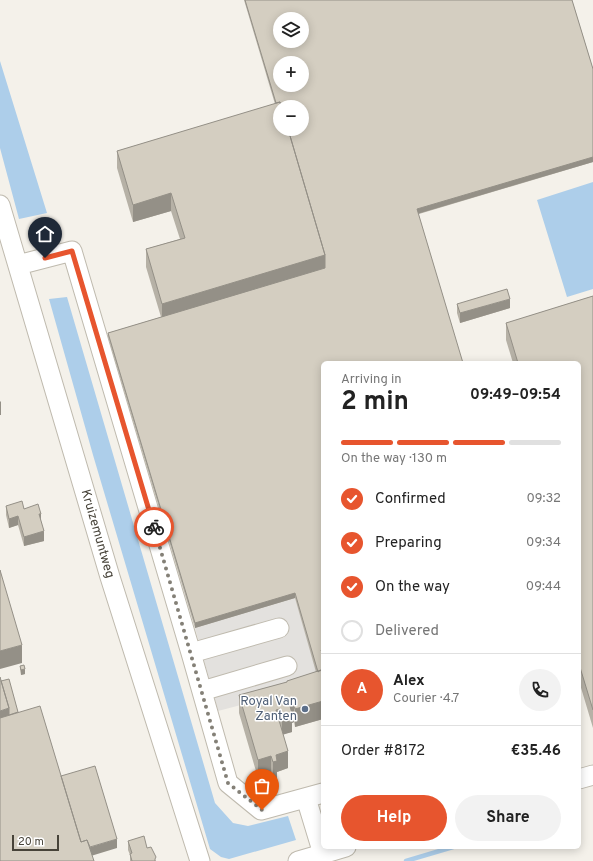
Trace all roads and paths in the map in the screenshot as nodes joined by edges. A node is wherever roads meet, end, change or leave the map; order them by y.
1 (0, 205) edge
2 (18, 265) junction
3 (279, 628) dead end
4 (191, 653) junction
5 (287, 666) dead end
6 (202, 691) junction
7 (593, 775) edge
8 (581, 778) edge
9 (315, 796) edge
10 (321, 840) edge
11 (322, 849) edge
12 (339, 849) edge
13 (323, 854) junction
14 (200, 861) edge
15 (298, 861) edge

1 - 2 street, Kruizemuntweg
2 - 4 street
2 - 14 street, Kruizemuntweg
3 - 4 street
4 - 6 street
5 - 6 street
6 - 9 street
7 - 8 street
9 - 10 street
11 - 13 street
12 - 13 street
13 - 15 street

